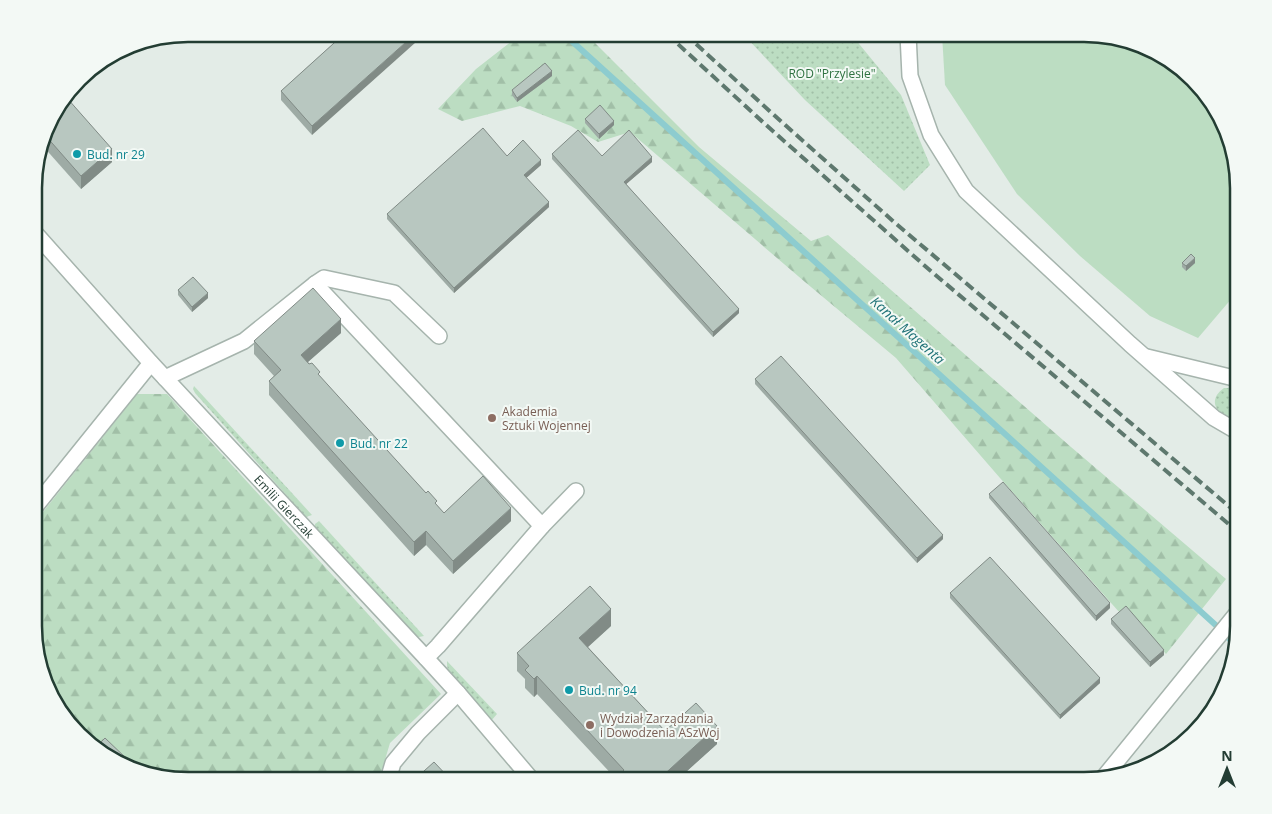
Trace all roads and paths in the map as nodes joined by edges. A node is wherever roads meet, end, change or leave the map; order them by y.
1 (908, 42) edge
2 (42, 242) edge
3 (315, 284) junction
4 (439, 336) dead end
5 (1144, 356) junction
6 (151, 363) junction
7 (1229, 377) edge
8 (165, 378) junction
9 (1229, 427) edge
10 (576, 491) dead end
11 (42, 498) edge
12 (542, 526) junction
13 (1229, 623) edge
14 (426, 658) junction
15 (458, 692) junction
16 (1110, 769) edge
17 (390, 772) edge
18 (525, 772) edge

1 - 5 street
2 - 6 street, Emilii Gierczak
3 - 4 street
3 - 8 street
3 - 12 street
5 - 7 street
5 - 9 street
6 - 8 street, Emilii Gierczak
6 - 11 street
8 - 14 street, Emilii Gierczak
10 - 12 street
12 - 14 street
13 - 16 street
14 - 15 street, Emilii Gierczak
15 - 17 street
15 - 18 street, Emilii Gierczak

